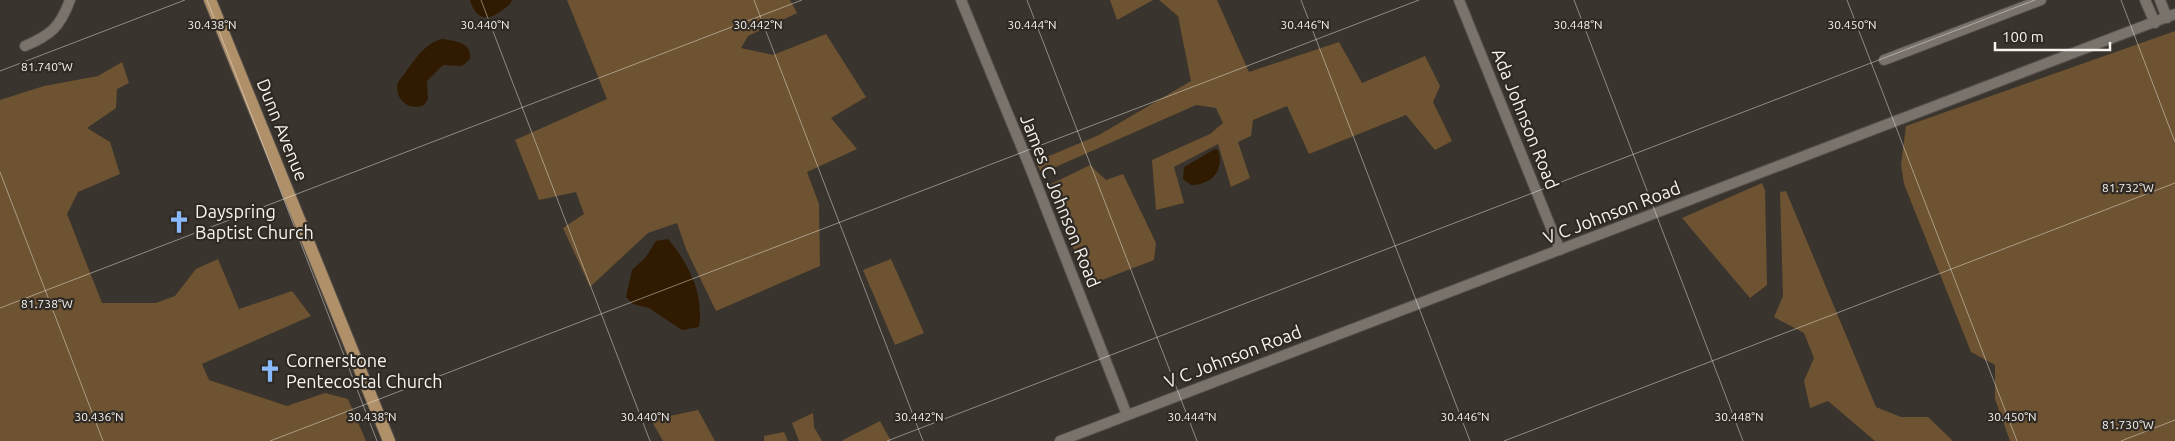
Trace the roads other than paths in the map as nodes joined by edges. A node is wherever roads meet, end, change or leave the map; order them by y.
1 (70, 0) edge
2 (210, 0) edge
3 (960, 0) edge
4 (1459, 0) edge
5 (2041, 0) edge
6 (2146, 0) edge
7 (2160, 0) edge
8 (2171, 16) edge
9 (2154, 23) junction
10 (25, 46) dead end
11 (1884, 60) dead end
12 (1560, 250) junction
13 (1127, 415) junction
14 (389, 441) edge
15 (1060, 441) edge

1 - 10 street
2 - 14 main road, Dunn Avenue
3 - 13 street, James C Johnson Road
4 - 12 street, Ada Johnson Road
5 - 11 street
6 - 9 street
7 - 8 street
8 - 9 street, V C Johnson Road
9 - 12 street, V C Johnson Road
12 - 13 street, V C Johnson Road
13 - 15 street, V C Johnson Road

